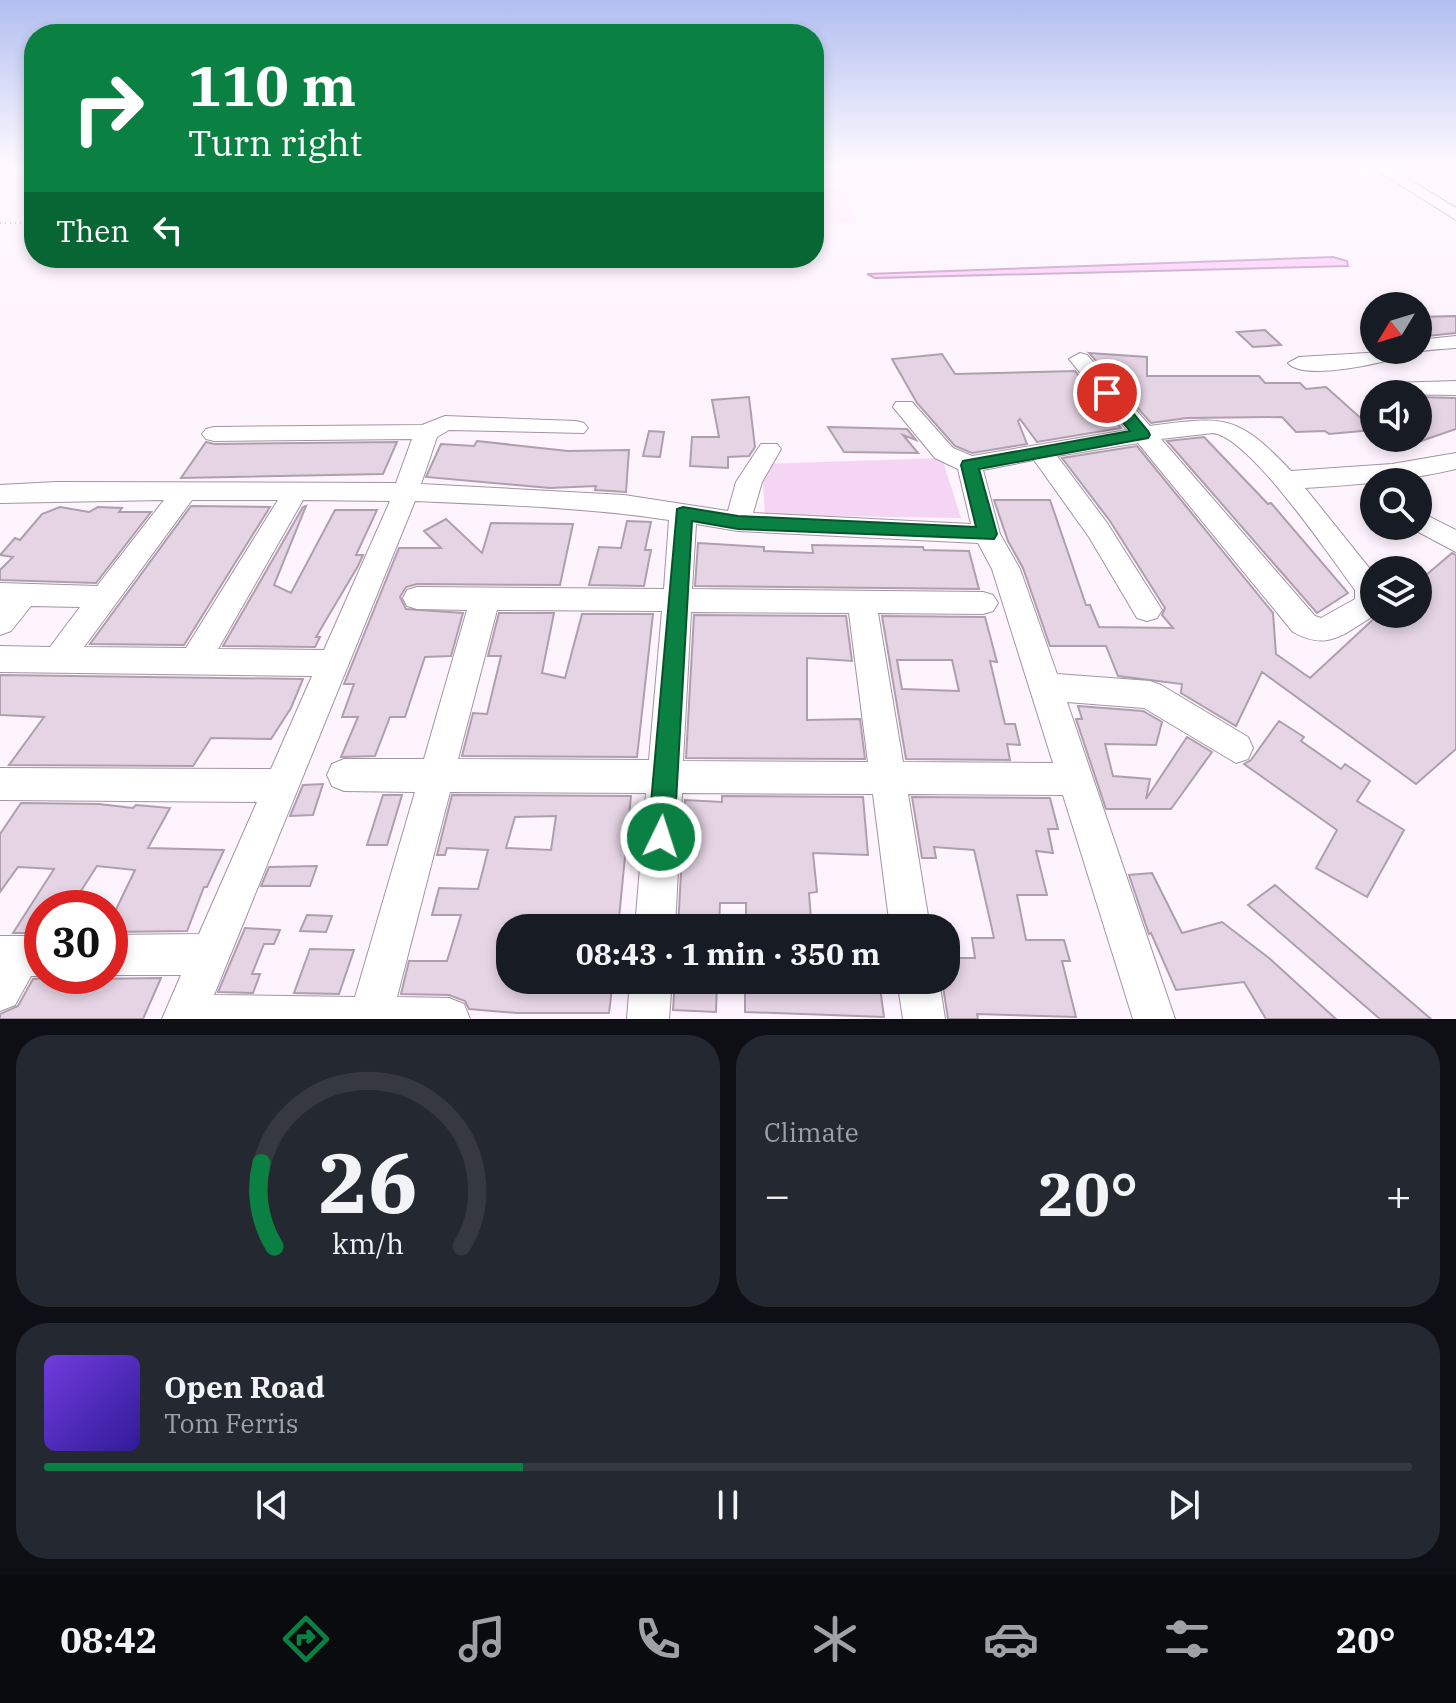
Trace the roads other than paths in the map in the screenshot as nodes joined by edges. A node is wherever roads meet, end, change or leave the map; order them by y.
1 (1456, 342) edge
2 (1432, 345) edge
3 (1080, 359) dead end
4 (1360, 362) edge
5 (1299, 363) dead end
6 (1456, 388) edge
7 (1432, 389) edge
8 (904, 407) dead end
9 (576, 428) dead end
10 (425, 433) junction
11 (214, 434) dead end
12 (1142, 435) junction
13 (769, 449) dead end
14 (1040, 451) junction
15 (1456, 461) edge
16 (969, 465) junction
17 (1350, 478) junction
18 (1284, 480) junction
19 (1360, 484) edge
20 (185, 491) junction
21 (296, 491) junction
22 (406, 492) junction
23 (0, 494) edge
24 (683, 514) junction
25 (738, 522) junction
26 (1432, 528) edge
27 (987, 534) junction
28 (1456, 542) edge
29 (12, 594) edge
30 (105, 597) junction
31 (417, 598) dead end
32 (485, 599) junction
33 (677, 601) junction
34 (862, 602) junction
35 (983, 603) dead end
36 (1147, 610) dead end
37 (0, 623) edge
38 (0, 659) edge
39 (58, 659) junction
40 (195, 661) junction
41 (333, 663) junction
42 (1045, 687) junction
43 (1236, 748) dead end
44 (344, 775) dead end
45 (436, 776) junction
46 (665, 777) junction
47 (888, 778) junction
48 (1075, 779) junction
49 (0, 784) edge
50 (281, 786) junction
51 (656, 914) edge
52 (908, 914) edge
53 (210, 954) junction
54 (128, 955) edge
55 (650, 994) edge
56 (920, 994) edge
57 (183, 1018) edge
58 (370, 1018) edge
59 (449, 1019) edge
60 (648, 1019) edge
61 (924, 1019) edge
62 (1154, 1019) edge

1 - 2 street
3 - 12 street
4 - 5 street
6 - 7 street
8 - 16 street
9 - 10 street
10 - 11 street
10 - 22 street
12 - 14 street
12 - 18 street
12 - 18 street
13 - 25 street
14 - 16 street
14 - 36 street
15 - 17 street
16 - 27 street
17 - 18 street
17 - 19 street
20 - 21 street
20 - 23 street
20 - 30 street
21 - 22 street
21 - 40 street
22 - 24 street
22 - 41 street
24 - 25 street
24 - 33 street
25 - 27 street
26 - 28 street
27 - 42 street
29 - 30 street
29 - 37 street
30 - 39 street
31 - 32 street
32 - 33 street
32 - 45 street
33 - 34 street
33 - 46 street
34 - 35 street
34 - 47 street
38 - 39 street
39 - 40 street
40 - 41 street
41 - 50 street
42 - 43 street
42 - 48 street
44 - 45 street
45 - 46 street
45 - 58 street
46 - 47 street
46 - 51 street
47 - 48 street
47 - 52 street
48 - 62 street
49 - 50 street
50 - 53 street
53 - 54 street
53 - 57 street
55 - 60 street
56 - 61 street
57 - 58 street
58 - 59 street

